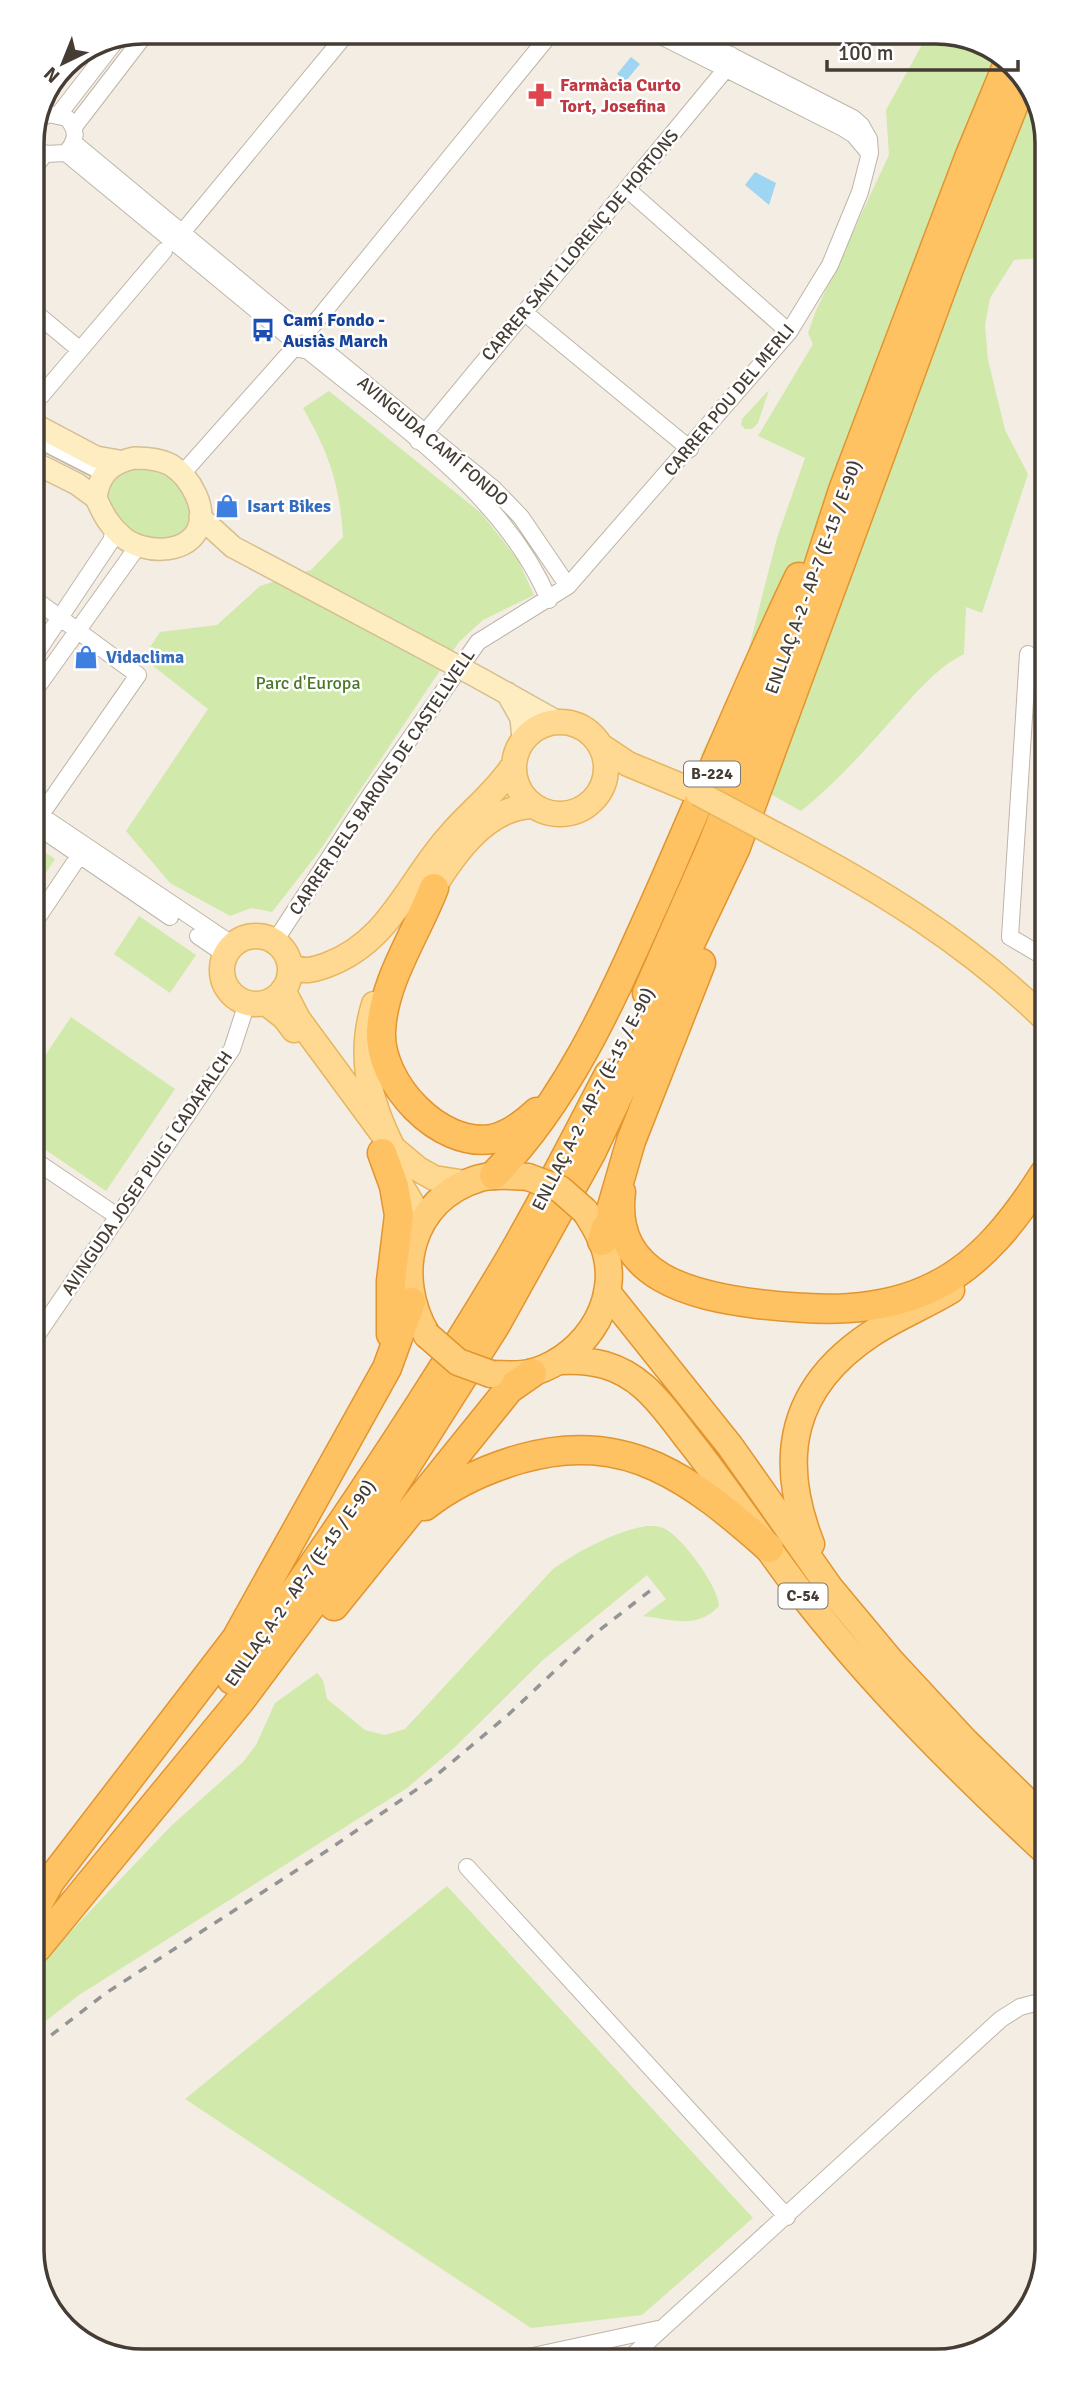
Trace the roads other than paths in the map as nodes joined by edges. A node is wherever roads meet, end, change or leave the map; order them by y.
1 (138, 44) edge
2 (338, 44) edge
3 (542, 44) edge
4 (682, 44) edge
5 (702, 44) edge
6 (109, 50) edge
7 (728, 63) junction
8 (1004, 72) edge
9 (1020, 89) edge
10 (59, 114) junction
11 (48, 116) edge
12 (71, 141) junction
13 (44, 146) edge
14 (627, 189) junction
15 (173, 242) junction
16 (525, 313) junction
17 (44, 320) edge
18 (789, 332) junction
19 (301, 339) junction
20 (80, 350) junction
21 (44, 392) edge
22 (44, 429) edge
23 (421, 436) junction
24 (44, 445) edge
25 (690, 449) junction
26 (119, 461) junction
27 (44, 468) edge
28 (94, 470) dead end
29 (182, 474) junction
30 (854, 494) junction
31 (96, 498) junction
32 (200, 517) junction
33 (114, 530) junction
34 (190, 539) junction
35 (138, 546) junction
36 (233, 547) junction
37 (568, 586) junction
38 (549, 600) junction
39 (44, 606) edge
40 (60, 618) junction
41 (76, 630) junction
42 (44, 642) edge
43 (1027, 654) dead end
44 (44, 676) edge
45 (506, 692) junction
46 (556, 721) junction
47 (523, 739) junction
48 (601, 746) junction
49 (513, 766) junction
50 (658, 774) junction
51 (601, 789) junction
52 (44, 806) edge
53 (533, 806) junction
54 (44, 823) edge
55 (44, 824) edge
56 (79, 856) junction
57 (434, 888) junction
58 (44, 908) edge
59 (275, 941) junction
60 (229, 950) junction
61 (1035, 952) edge
62 (291, 965) junction
63 (265, 998) junction
64 (1035, 1010) edge
65 (578, 1056) junction
66 (631, 1141) junction
67 (387, 1151) junction
68 (44, 1167) edge
69 (494, 1175) junction
70 (466, 1183) junction
71 (1035, 1186) edge
72 (1035, 1207) edge
73 (117, 1216) junction
74 (419, 1227) junction
75 (602, 1241) junction
76 (607, 1292) junction
77 (411, 1302) junction
78 (44, 1325) edge
79 (560, 1361) junction
80 (387, 1368) junction
81 (531, 1373) junction
82 (398, 1527) junction
83 (769, 1548) junction
84 (830, 1588) junction
85 (1035, 1809) edge
86 (1035, 1841) edge
87 (467, 1867) dead end
88 (44, 1892) edge
89 (44, 1909) edge
90 (44, 1939) edge
91 (44, 1942) edge
92 (1035, 2003) edge
93 (787, 2217) junction
94 (664, 2327) junction
95 (569, 2349) edge
96 (641, 2349) edge

1 - 12 street
2 - 15 street
3 - 19 street
4 - 7 street
5 - 7 street
6 - 10 street
7 - 14 street, CARRER SANT LLORENÇ DE HORTONS
7 - 18 street, CARRER POU DEL MERLI
8 - 30 highway, ENLLAÇ A-2 - AP-7 (E-15 / E-90)
9 - 30 highway, ENLLAÇ A-2 - AP-7 (E-15 / E-90)
10 - 11 street
10 - 12 street, AVINGUDA CAMÍ FONDO
12 - 13 street
12 - 15 street, AVINGUDA CAMÍ FONDO
14 - 16 street, CARRER SANT LLORENÇ DE HORTONS
14 - 18 street
15 - 19 street, AVINGUDA CAMÍ FONDO
15 - 20 street
16 - 23 street, CARRER SANT LLORENÇ DE HORTONS
16 - 25 street
17 - 20 street
18 - 25 street, CARRER POU DEL MERLI
19 - 23 street, AVINGUDA CAMÍ FONDO
19 - 29 street
20 - 21 street
22 - 26 main road
23 - 37 street, AVINGUDA CAMÍ FONDO
23 - 38 street, AVINGUDA CAMÍ FONDO
24 - 28 street
25 - 37 street, CARRER POU DEL MERLI
26 - 29 main road
26 - 31 main road
27 - 31 main road
29 - 32 main road, B-224
30 - 65 highway, B-224
30 - 66 highway
30 - 89 highway, ENLLAÇ A-2 - AP-7 (E-15 / E-90)
30 - 90 highway, ENLLAÇ A-2 - AP-7 (E-15 / E-90)
31 - 33 main road
32 - 34 main road
32 - 36 main road, B-224
33 - 35 main road
33 - 40 street
34 - 35 main road, B-224
34 - 36 main road, B-224
35 - 41 street
36 - 45 main road, B-224, bridge
37 - 38 street, CARRER DELS BARONS DE CASTELLVELL
38 - 59 street, CARRER DELS BARONS DE CASTELLVELL
39 - 40 street
40 - 41 street
40 - 42 street
41 - 44 street
41 - 52 street
43 - 61 street
45 - 46 main road, B-224
45 - 47 main road
46 - 47 main road
46 - 48 main road, B-224
47 - 49 main road
48 - 50 main road, B-224
48 - 51 main road
49 - 53 main road
49 - 62 main road
50 - 51 main road
50 - 64 main road, B-224, bridge
51 - 53 main road
53 - 57 main road
54 - 60 street
55 - 56 street
56 - 58 street
56 - 60 street
57 - 65 highway
57 - 67 main road
59 - 60 main road
59 - 62 main road
60 - 63 main road
62 - 63 main road
63 - 67 main road
63 - 73 street, AVINGUDA JOSEP PUIG I CADAFALCH
65 - 69 highway
66 - 71 highway
66 - 75 highway
67 - 70 main road
67 - 74 main road
67 - 80 highway
68 - 73 street
69 - 70 highway, C-54 / C-54
69 - 75 highway, C-54 / C-54, bridge
70 - 74 highway, C-54 / C-54
72 - 84 highway
73 - 78 street, AVINGUDA JOSEP PUIG I CADAFALCH
74 - 77 highway, C-54 / C-54
75 - 76 highway, C-54 / C-54
76 - 79 highway, C-54 / C-54
76 - 84 highway, C-54
77 - 80 highway
77 - 81 highway, C-54 / C-54, bridge
79 - 81 highway, C-54 / C-54
79 - 83 highway, C-54 / C-54
80 - 88 highway
81 - 82 highway
82 - 83 highway
82 - 91 highway
83 - 86 highway, C-54 / C-54
84 - 85 highway, C-54
87 - 93 street
92 - 93 street
93 - 94 street
94 - 95 street
94 - 96 street

